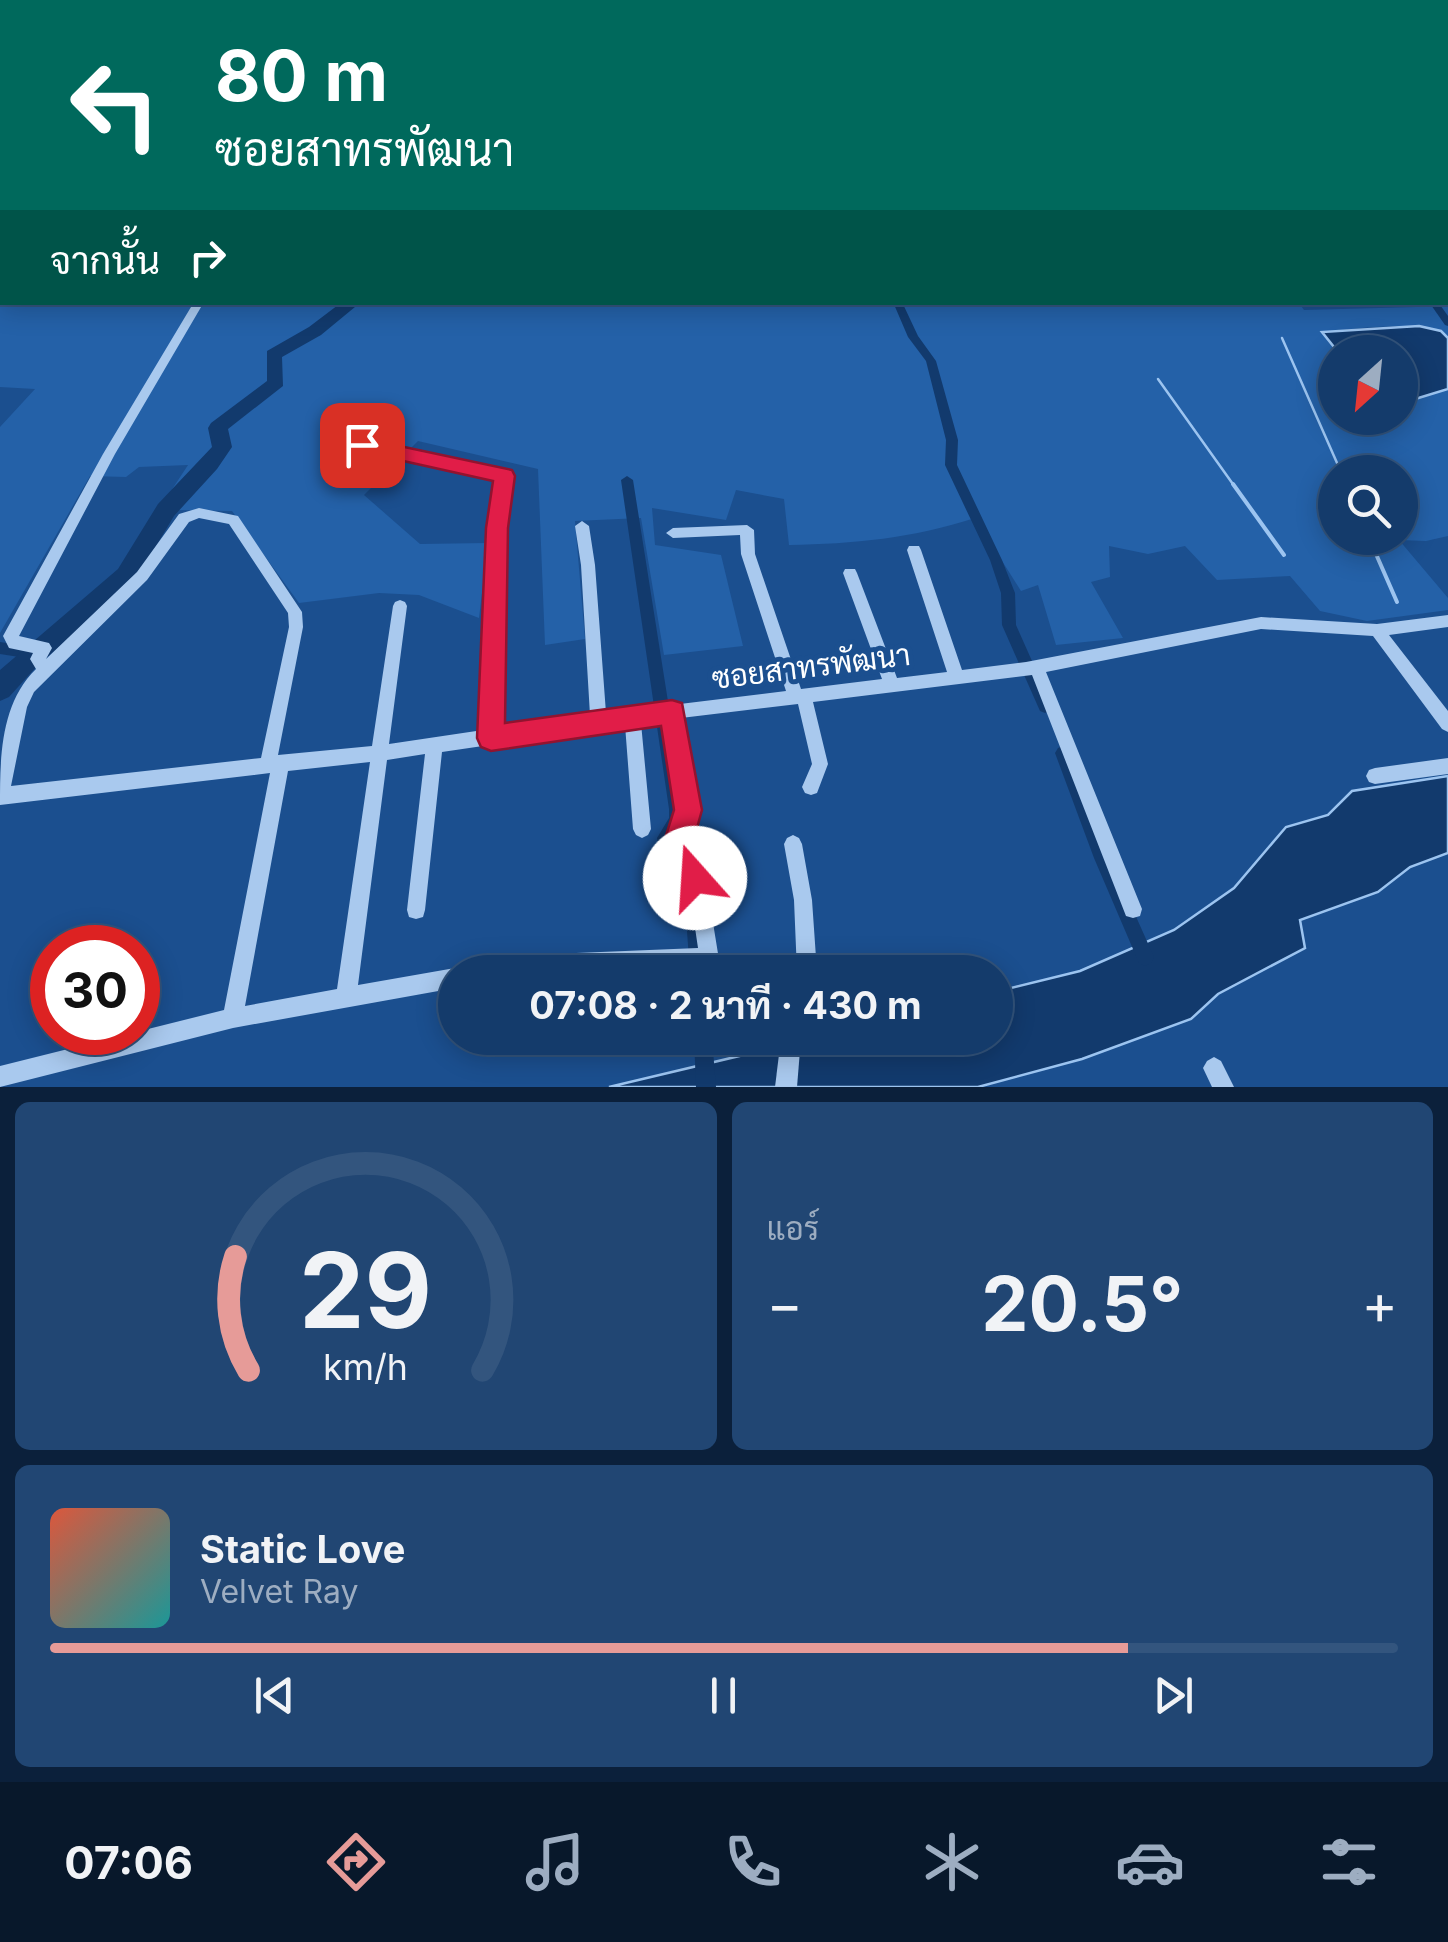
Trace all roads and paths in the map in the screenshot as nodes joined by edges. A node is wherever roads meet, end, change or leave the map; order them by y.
1 (196, 305) edge
2 (362, 445) dead end
3 (582, 526) dead end
4 (674, 532) dead end
5 (914, 550) dead end
6 (850, 574) dead end
7 (400, 606) dead end
8 (1448, 621) edge
9 (1377, 630) junction
10 (1031, 667) junction
11 (43, 668) junction
12 (956, 675) junction
13 (892, 684) junction
14 (800, 697) junction
15 (666, 713) junction
16 (632, 717) junction
17 (599, 722) junction
18 (1448, 724) edge
19 (491, 738) junction
20 (434, 744) junction
21 (378, 753) junction
22 (275, 763) junction
23 (1448, 766) edge
24 (1374, 776) dead end
25 (811, 787) dead end
26 (1, 796) edge
27 (642, 829) dead end
28 (793, 844) dead end
29 (1132, 909) dead end
30 (416, 910) dead end
31 (704, 955) edge
32 (806, 955) edge
33 (438, 981) edge
34 (346, 999) junction
35 (233, 1018) junction
36 (790, 1055) edge
37 (0, 1077) edge
38 (786, 1087) edge

1 - 11 street
2 - 19 street
3 - 17 street
4 - 14 street
5 - 12 street
6 - 13 street
7 - 21 street
8 - 9 street, ซอยสาทรพัฒนา
9 - 10 street, ซอยสาทรพัฒนา
9 - 18 street
10 - 12 street, ซอยสาทรพัฒนา
10 - 29 street
11 - 22 street
11 - 26 street
12 - 13 street, ซอยสาทรพัฒนา
13 - 14 street, ซอยสาทรพัฒนา
14 - 15 street, ซอยสาทรพัฒนา
14 - 25 street
15 - 16 street, ซอยสาทรพัฒนา
15 - 31 street
16 - 17 street, ซอยสาทรพัฒนา
16 - 27 street
17 - 19 street, ซอยสาทรพัฒนา
19 - 20 street, ซอยสาทรพัฒนา
20 - 21 street, ซอยสาทรพัฒนา
20 - 30 street
21 - 22 street, ซอยสาทรพัฒนา
21 - 34 street
22 - 26 street, ซอยสาทรพัฒนา
22 - 35 street
23 - 24 street
28 - 32 street
33 - 34 street
34 - 35 street
35 - 37 street
36 - 38 street

